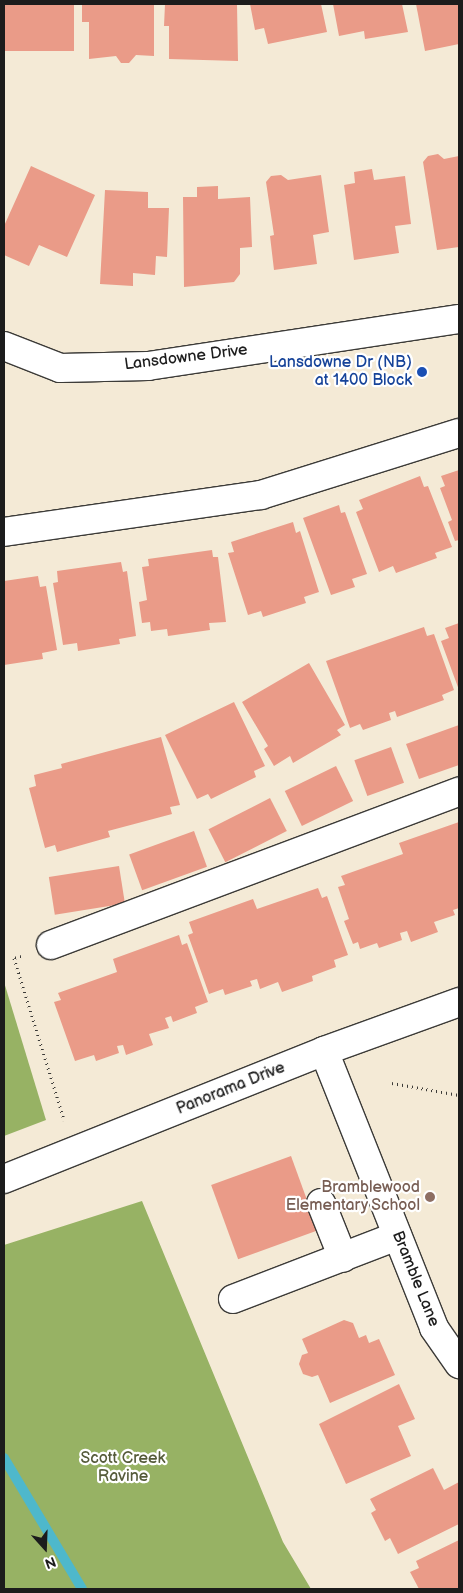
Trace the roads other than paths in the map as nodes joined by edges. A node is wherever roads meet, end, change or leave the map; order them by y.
1 (459, 319) edge
2 (4, 346) edge
3 (459, 433) edge
4 (4, 532) edge
5 (459, 792) edge
6 (51, 945) road end
7 (459, 1002) edge
8 (324, 1051) junction
9 (4, 1179) edge
10 (320, 1203) dead end
11 (397, 1236) junction
12 (343, 1258) junction
13 (232, 1299) dead end
14 (459, 1364) edge

1 - 2 street, Lansdowne Drive
3 - 4 street
5 - 6 street
7 - 8 street, Panorama Drive
8 - 9 street, Panorama Drive
8 - 11 street, Bramble Lane
10 - 12 street
11 - 12 street
11 - 14 street, Bramble Lane
12 - 13 street

